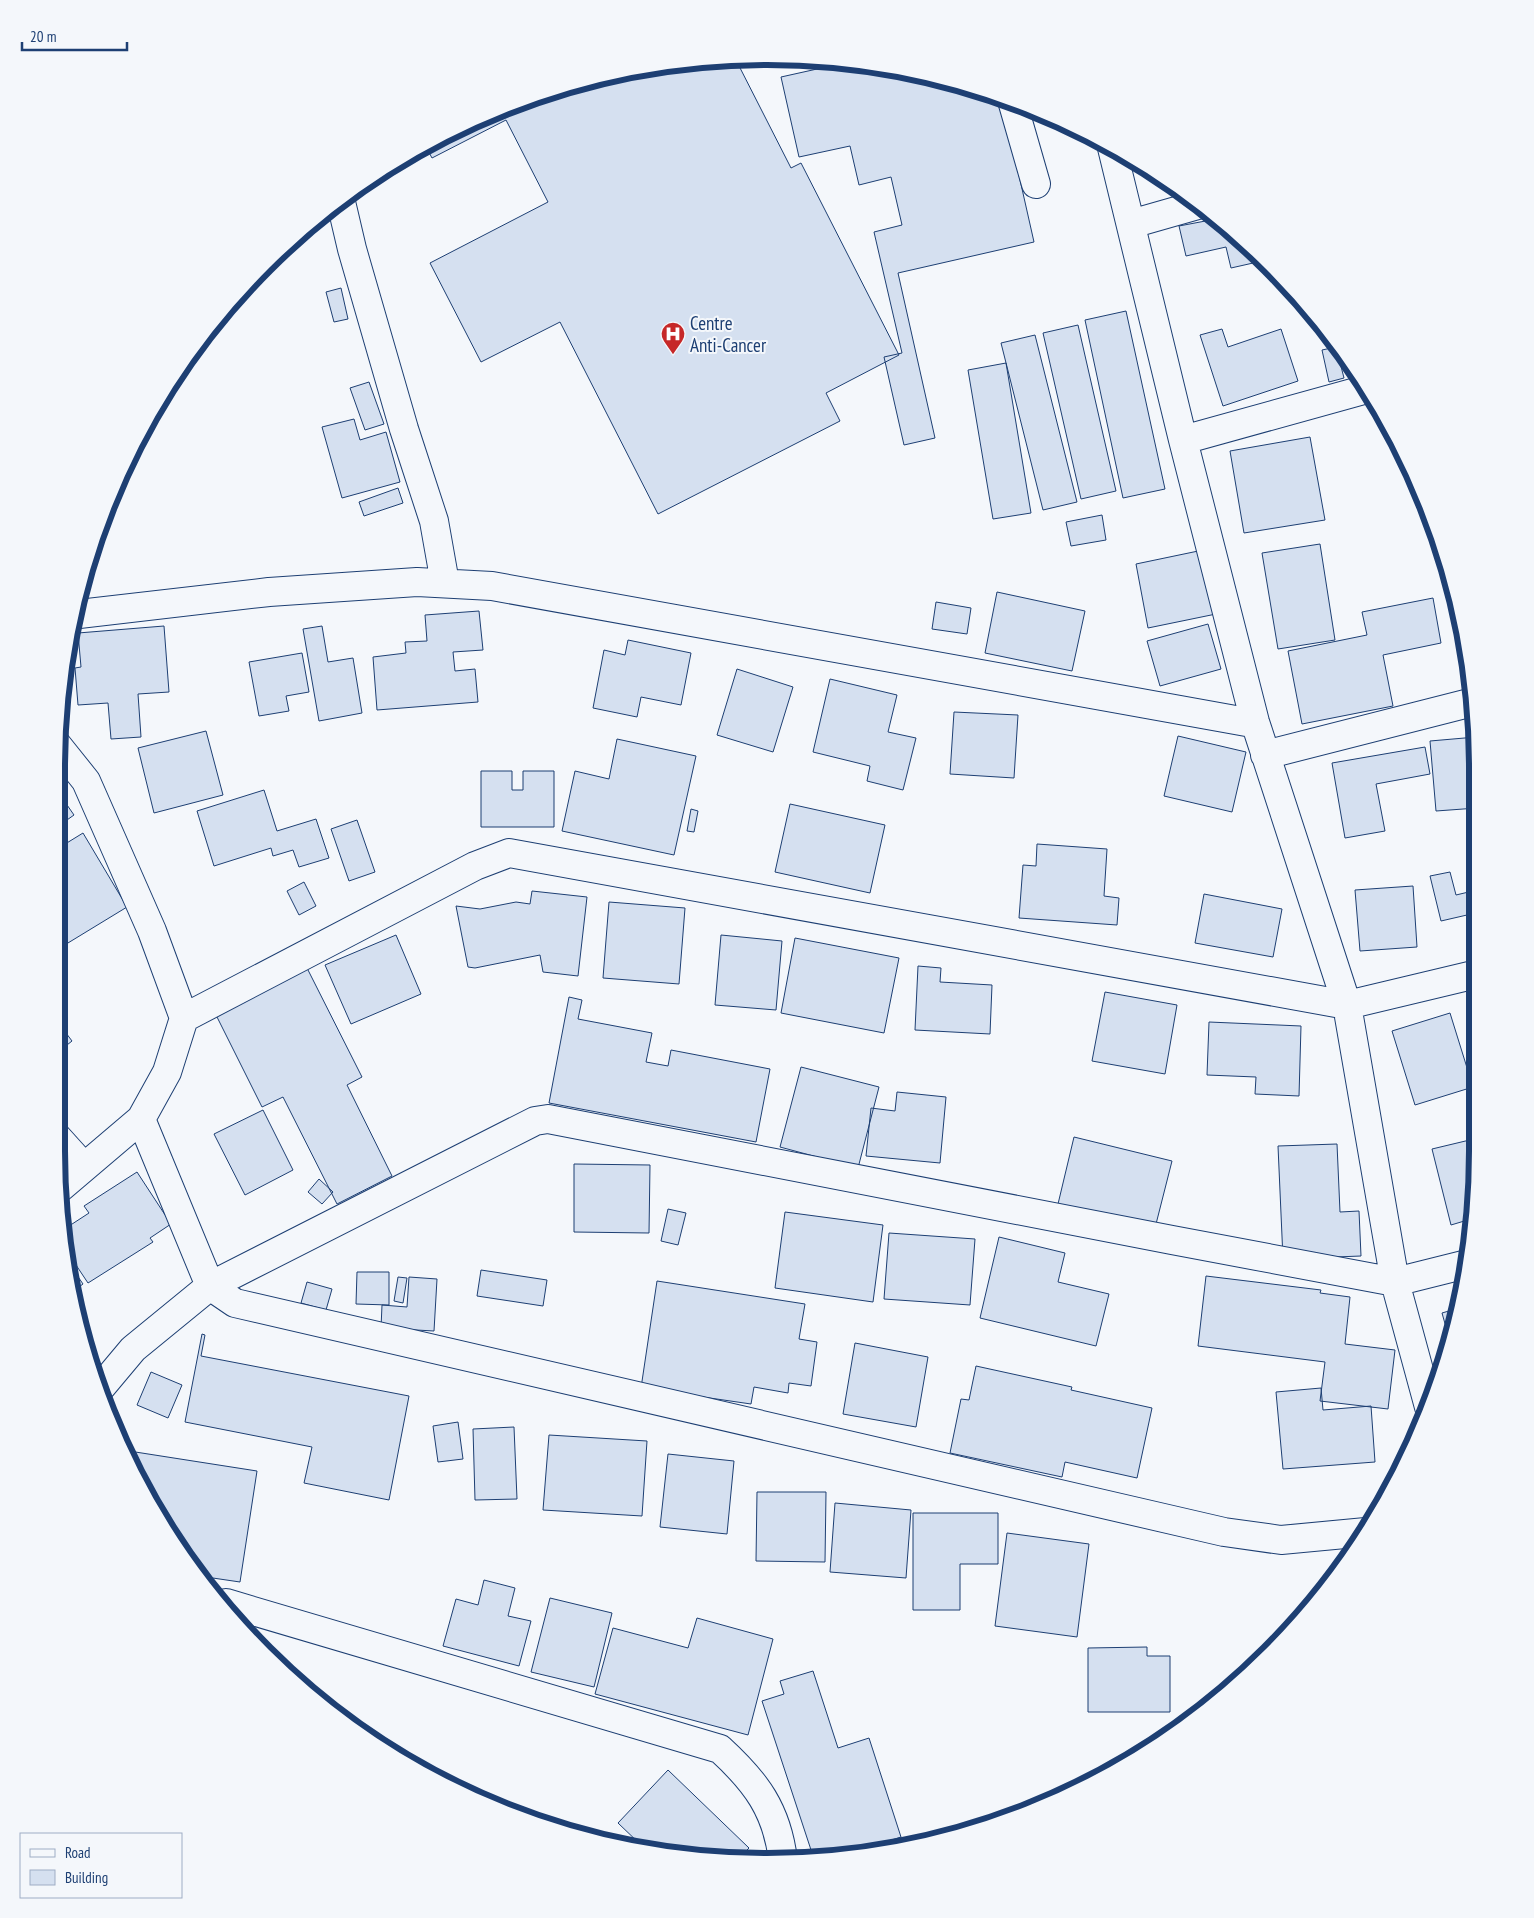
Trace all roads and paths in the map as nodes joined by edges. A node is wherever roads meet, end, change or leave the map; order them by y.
1 (1015, 110) edge
2 (1114, 157) edge
3 (1036, 184) dead end
4 (1190, 207) edge
5 (342, 208) edge
6 (1131, 224) junction
7 (1359, 391) edge
8 (1183, 440) junction
9 (445, 583) junction
10 (82, 614) edge
11 (1466, 704) edge
12 (1255, 722) junction
13 (66, 755) edge
14 (1265, 755) junction
15 (1469, 976) edge
16 (1347, 1005) junction
17 (184, 1018) junction
18 (141, 1119) junction
19 (65, 1146) edge
20 (84, 1167) junction
21 (66, 1183) edge
22 (1459, 1266) edge
23 (1395, 1282) junction
24 (210, 1286) junction
25 (104, 1383) edge
26 (1425, 1396) edge
27 (1356, 1533) edge
28 (231, 1605) edge
29 (782, 1852) edge

1 - 3 street
2 - 6 street
4 - 6 street
5 - 9 street
6 - 8 street
7 - 8 street
8 - 12 street
9 - 10 street
9 - 12 street
11 - 14 street
12 - 14 street
13 - 17 street
14 - 16 street
15 - 16 street
16 - 17 street
16 - 23 street
17 - 18 street
18 - 20 street
18 - 24 street
19 - 20 street
20 - 21 street
22 - 23 street
23 - 24 street
23 - 26 street
24 - 25 street
24 - 27 street
28 - 29 street

